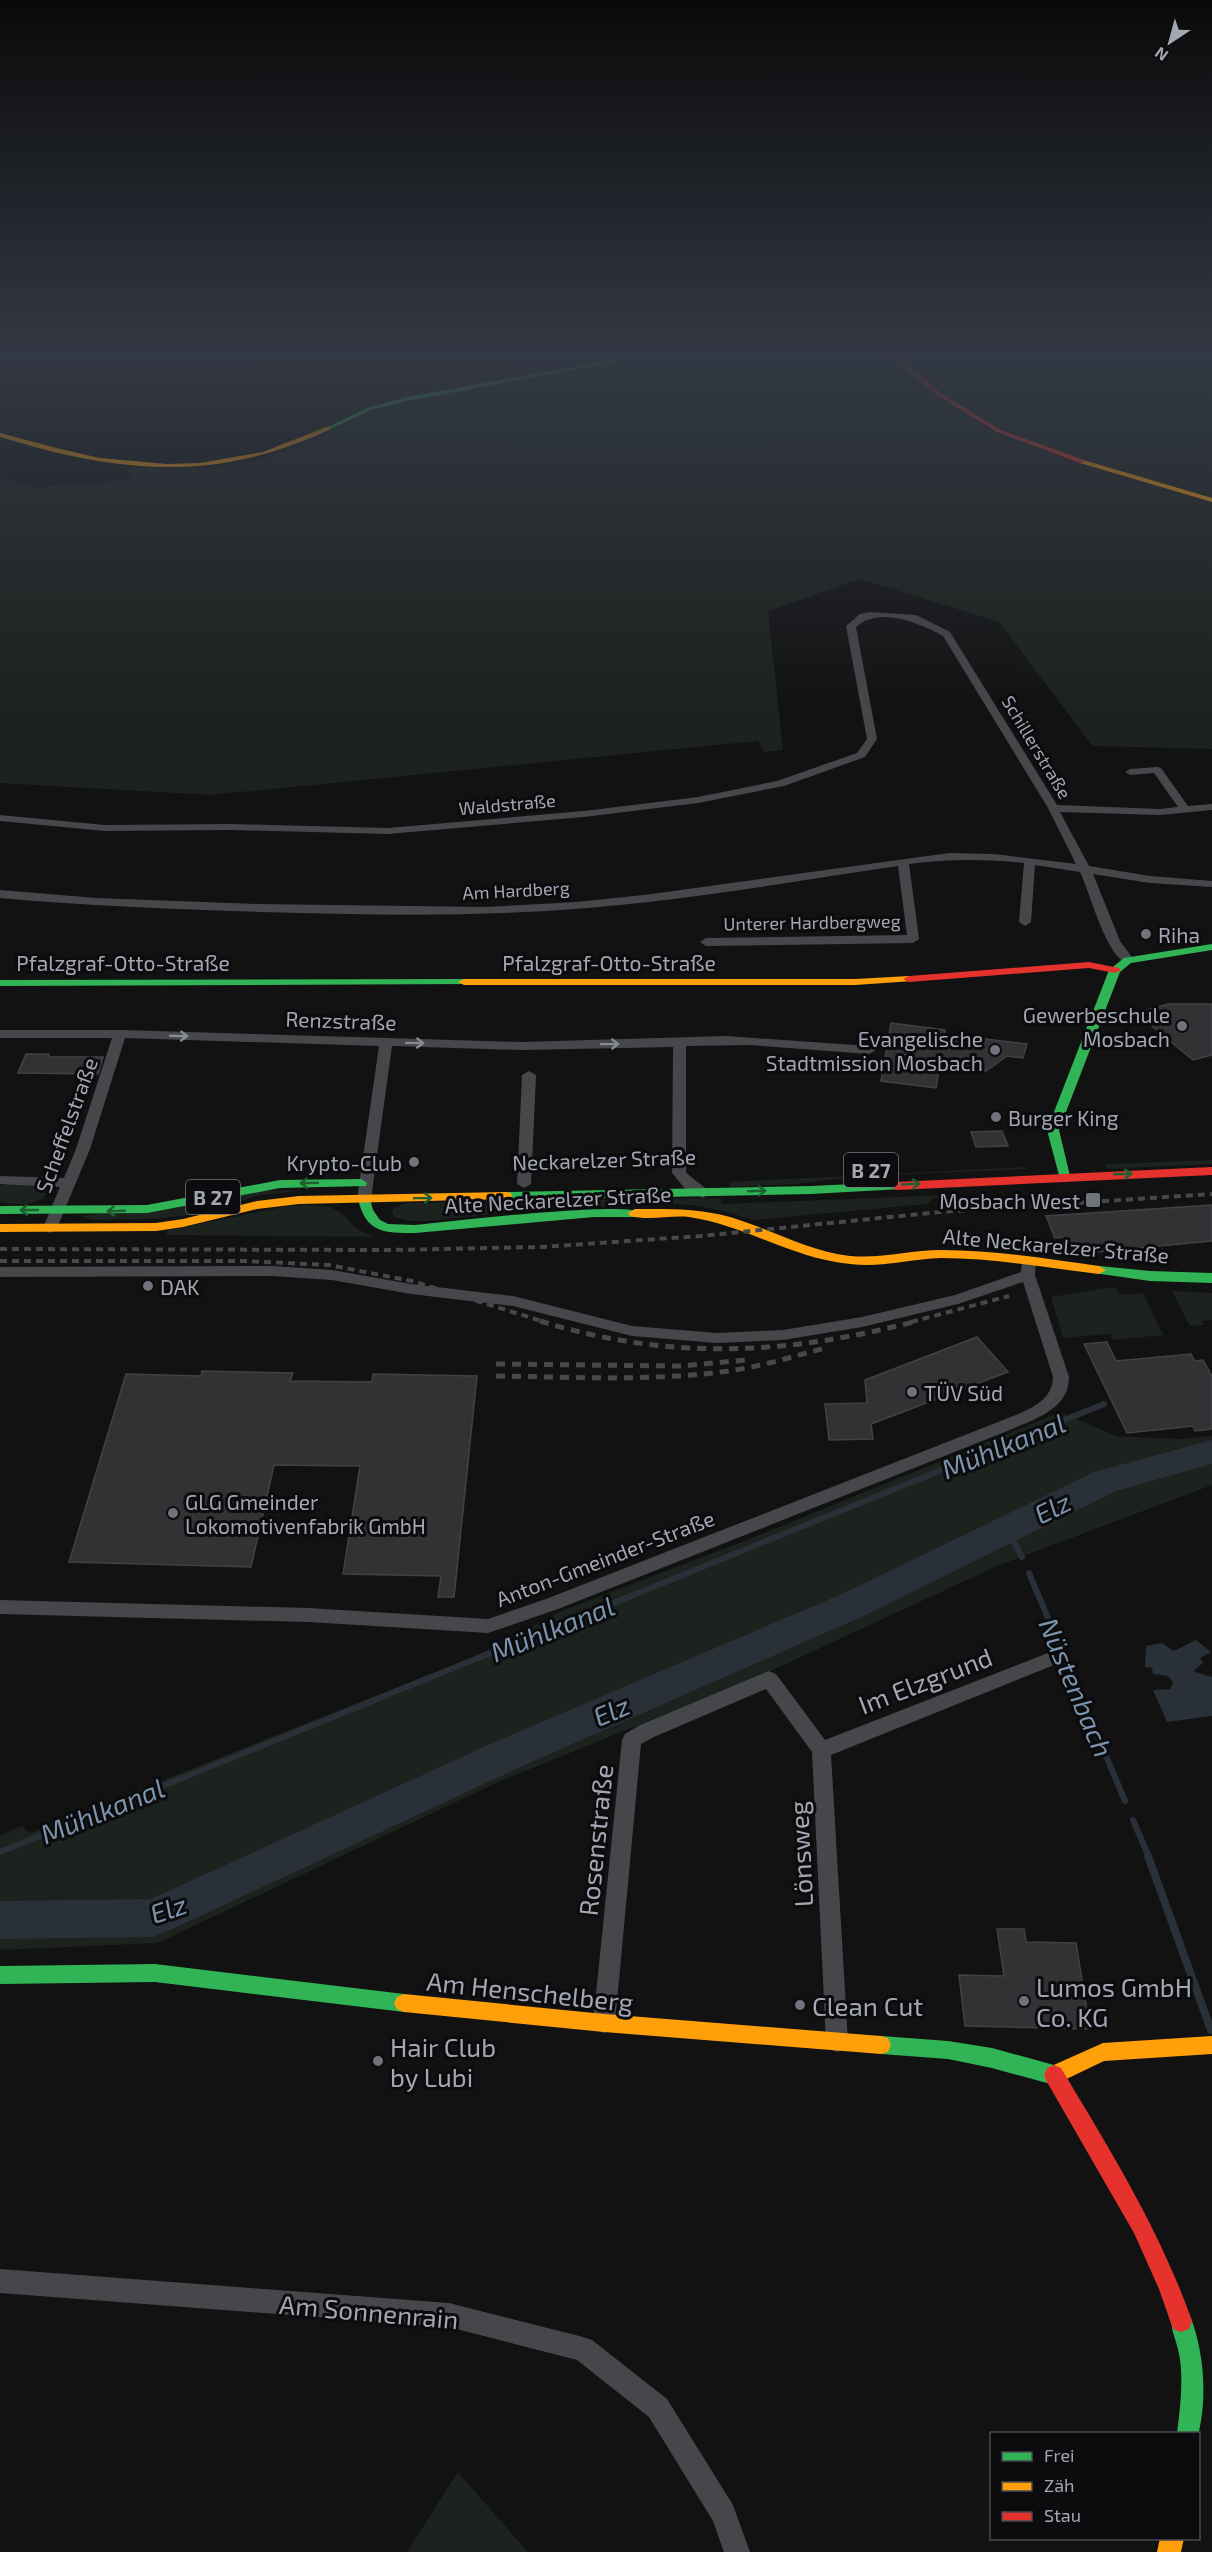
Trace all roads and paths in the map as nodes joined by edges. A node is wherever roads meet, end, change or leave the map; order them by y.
1 (1112, 471) edge
2 (1212, 500) edge
3 (863, 616) joint
4 (1130, 772) dead end
5 (1212, 807) edge
6 (1053, 808) junction
7 (1186, 811) junction
8 (0, 818) edge
9 (903, 862) junction
10 (1030, 862) junction
11 (1084, 868) junction
12 (1212, 884) edge
13 (0, 894) edge
14 (1025, 922) dead end
15 (706, 942) dead end
16 (1212, 947) edge
17 (1128, 960) junction
18 (1115, 970) junction
19 (0, 983) edge
20 (0, 1034) edge
21 (120, 1034) junction
22 (386, 1042) junction
23 (680, 1043) junction
24 (869, 1050) dead end
25 (529, 1075) dead end
26 (1212, 1171) edge
27 (368, 1175) junction
28 (1064, 1176) junction
29 (683, 1178) junction
30 (702, 1178) dead end
31 (0, 1179) edge
32 (69, 1183) junction
33 (384, 1183) dead end
34 (440, 1183) dead end
35 (524, 1184) junction
36 (703, 1193) junction
37 (364, 1198) junction
38 (0, 1210) edge
39 (58, 1210) junction
40 (0, 1228) edge
41 (50, 1228) junction
42 (1028, 1268) junction
43 (0, 1272) edge
44 (1212, 1278) edge
45 (0, 1607) edge
46 (1048, 1660) dead end
47 (821, 1749) junction
48 (0, 1975) edge
49 (604, 2023) junction
50 (837, 2042) junction
51 (1212, 2045) edge
52 (1054, 2075) junction
53 (0, 2281) edge
54 (1188, 2432) edge
55 (737, 2552) edge

1 - 2 street
3 - 6 street, Schillerstraße
3 - 8 street, Waldstraße
4 - 7 street
5 - 7 street
6 - 7 street
6 - 11 street, Schillerstraße
9 - 10 street, Am Hardberg
9 - 13 street, Am Hardberg
9 - 15 street, Unterer Hardbergweg
10 - 11 street, Am Hardberg
10 - 14 street
11 - 12 street, Am Hardberg
11 - 17 street, Schillerstraße
16 - 17 street
17 - 18 street
18 - 19 street, Pfalzgraf-Otto-Straße
18 - 28 street
20 - 21 street, Renzstraße
21 -> 22 street, Renzstraße
21 - 32 street, Scheffelstraße
22 -> 23 street, Renzstraße
22 - 27 street
23 - 24 street, Renzstraße
23 - 29 street
25 - 35 street
28 -> 26 street, B 27
27 - 33 street, B 27
27 - 37 street
27 -> 39 street, B 27
36 -> 28 street, B 27
29 - 30 street, Neckarelzer Straße
29 - 35 street, Neckarelzer Straße
29 - 36 street
31 - 32 street
32 - 39 street, Scheffelstraße
34 - 35 street, Neckarelzer Straße
37 -> 36 street, B 27
37 - 41 street, B 27
37 - 42 street, Alte Neckarelzer Straße
39 -> 38 street, B 27
39 - 41 street, Scheffelstraße
40 - 41 street, B 27
42 - 43 street
42 - 44 street, Alte Neckarelzer Straße
42 - 45 street, Anton-Gmeinder-Straße
46 - 47 street, Im Elzgrund
47 - 49 street, Rosenstraße
47 - 50 street, Lönsweg
48 - 49 street, Am Henschelberg
49 - 50 street, Am Henschelberg
50 - 52 street, Am Henschelberg
51 - 52 street
52 - 54 street
53 - 55 street, Am Sonnenrain

